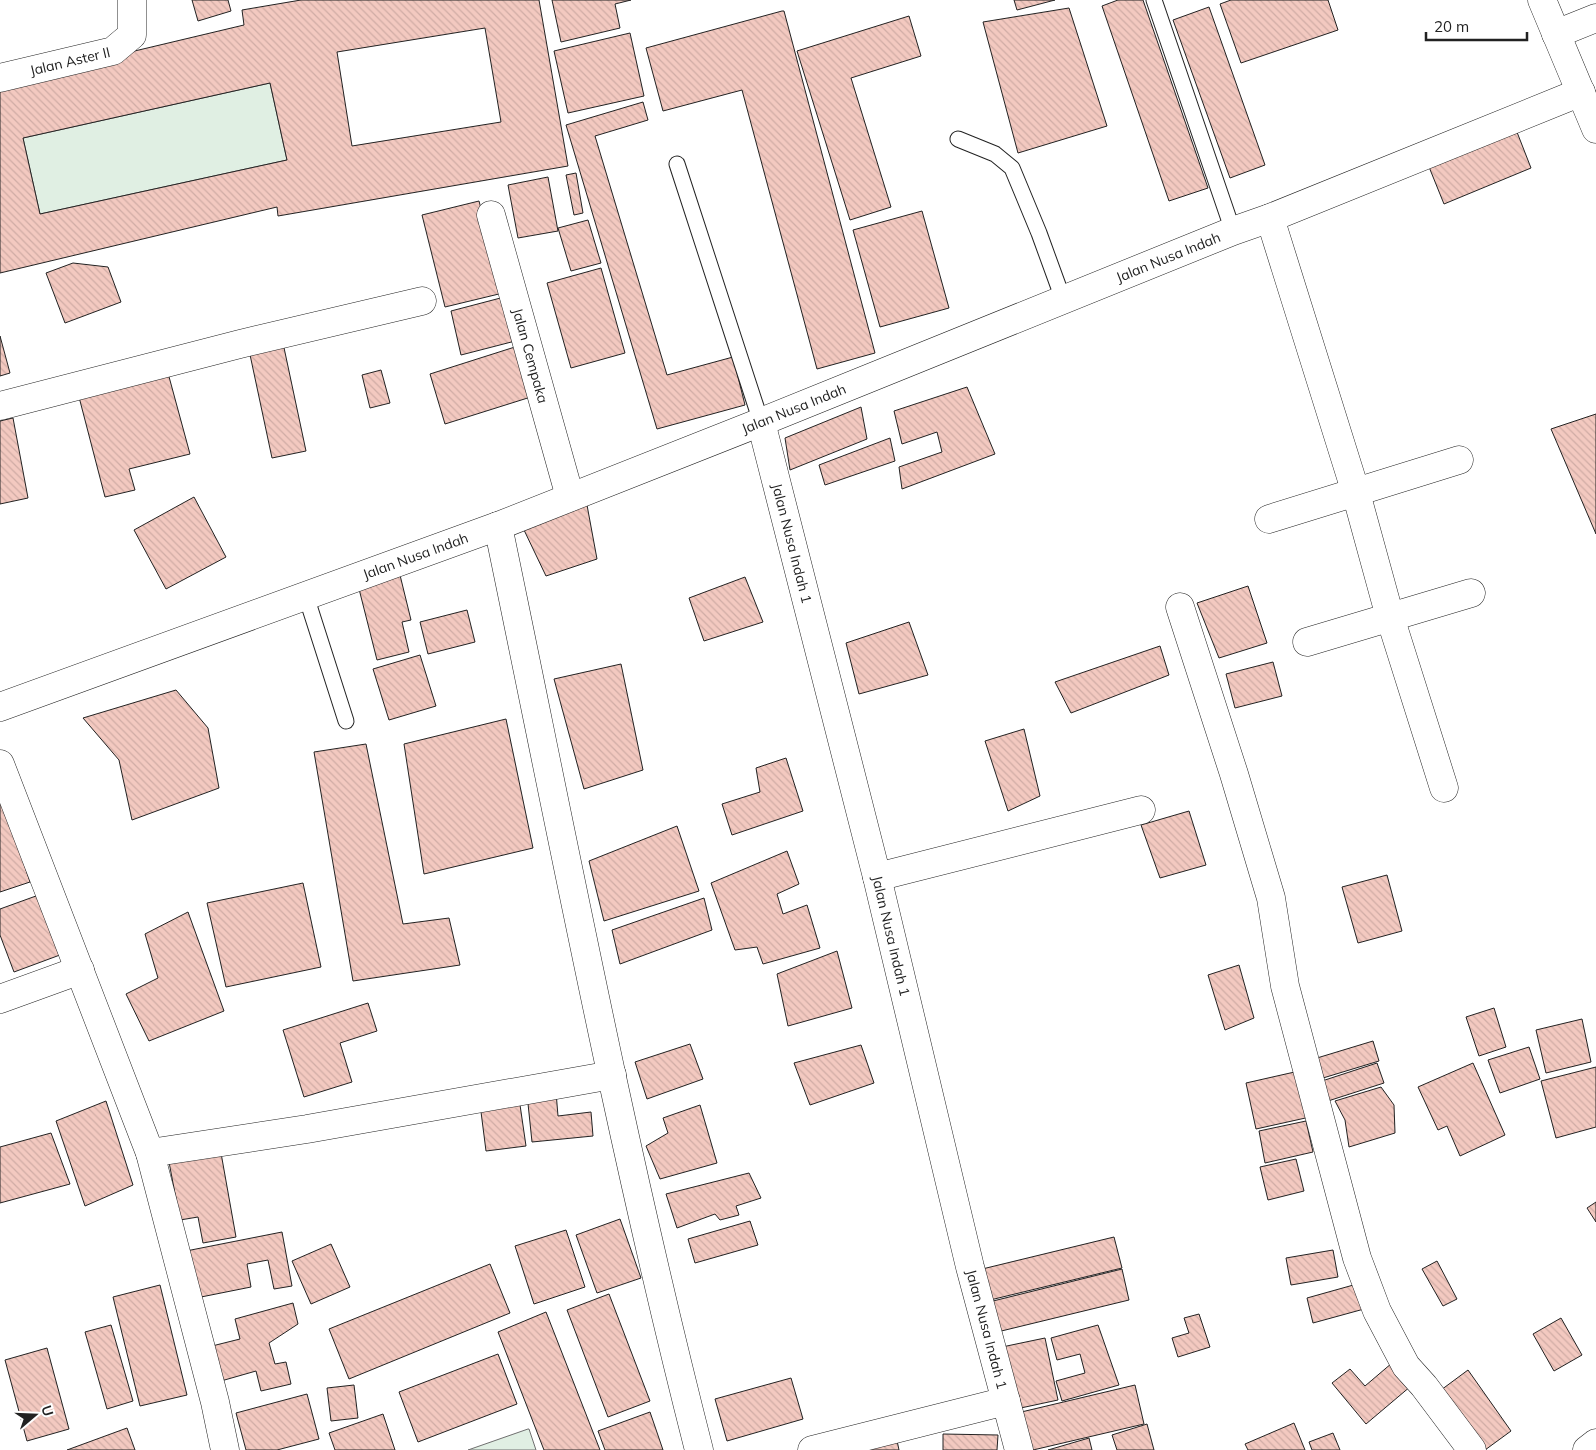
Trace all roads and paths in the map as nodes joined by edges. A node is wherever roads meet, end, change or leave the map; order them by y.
1 (132, 0) edge
2 (1154, 0) edge
3 (1542, 0) edge
4 (1596, 18) edge
5 (1556, 34) junction
6 (0, 78) edge
7 (1581, 92) junction
8 (1596, 129) edge
9 (958, 139) dead end
10 (676, 164) dead end
11 (491, 215) dead end
12 (1270, 218) junction
13 (1233, 231) junction
14 (1063, 300) junction
15 (422, 301) dead end
16 (0, 406) edge
17 (761, 422) junction
18 (1458, 460) dead end
19 (1356, 493) junction
20 (570, 497) junction
21 (1269, 519) dead end
22 (498, 526) junction
23 (1471, 593) dead end
24 (306, 596) junction
25 (1180, 607) dead end
26 (1390, 617) junction
27 (1307, 642) dead end
28 (0, 708) edge
29 (346, 720) dead end
30 (0, 764) edge
31 (1444, 788) dead end
32 (1141, 810) dead end
33 (877, 877) junction
34 (80, 970) junction
35 (0, 999) edge
36 (612, 1075) junction
37 (150, 1153) junction
38 (1006, 1401) junction
39 (1596, 1443) edge
40 (225, 1450) edge
41 (699, 1450) edge
42 (812, 1450) edge
43 (1019, 1450) edge
44 (1472, 1450) edge
45 (1587, 1450) edge

1 - 6 street, Jalan Aster II
2 - 13 lane
3 - 5 street
4 - 5 street
5 - 7 street
7 - 8 street
7 - 12 street, Jalan Nusa Indah
9 - 14 lane
10 - 17 lane
11 - 20 street, Jalan Cempaka
12 - 13 street, Jalan Nusa Indah
12 - 19 street
13 - 14 street, Jalan Nusa Indah
14 - 17 street, Jalan Nusa Indah
15 - 16 street
17 - 20 street, Jalan Nusa Indah
17 - 33 street, Jalan Nusa Indah 1
18 - 19 street
19 - 21 street
19 - 26 street
20 - 22 street, Jalan Nusa Indah
22 - 24 street, Jalan Nusa Indah
22 - 36 street
23 - 26 street
24 - 28 street, Jalan Nusa Indah
24 - 29 lane
25 - 44 street
26 - 27 street
26 - 31 street
30 - 34 street
32 - 33 street
33 - 38 street, Jalan Nusa Indah 1
34 - 35 street
34 - 37 street
36 - 37 street
36 - 41 street
37 - 40 street
38 - 42 street
38 - 43 street, Jalan Nusa Indah 1
39 - 45 street

